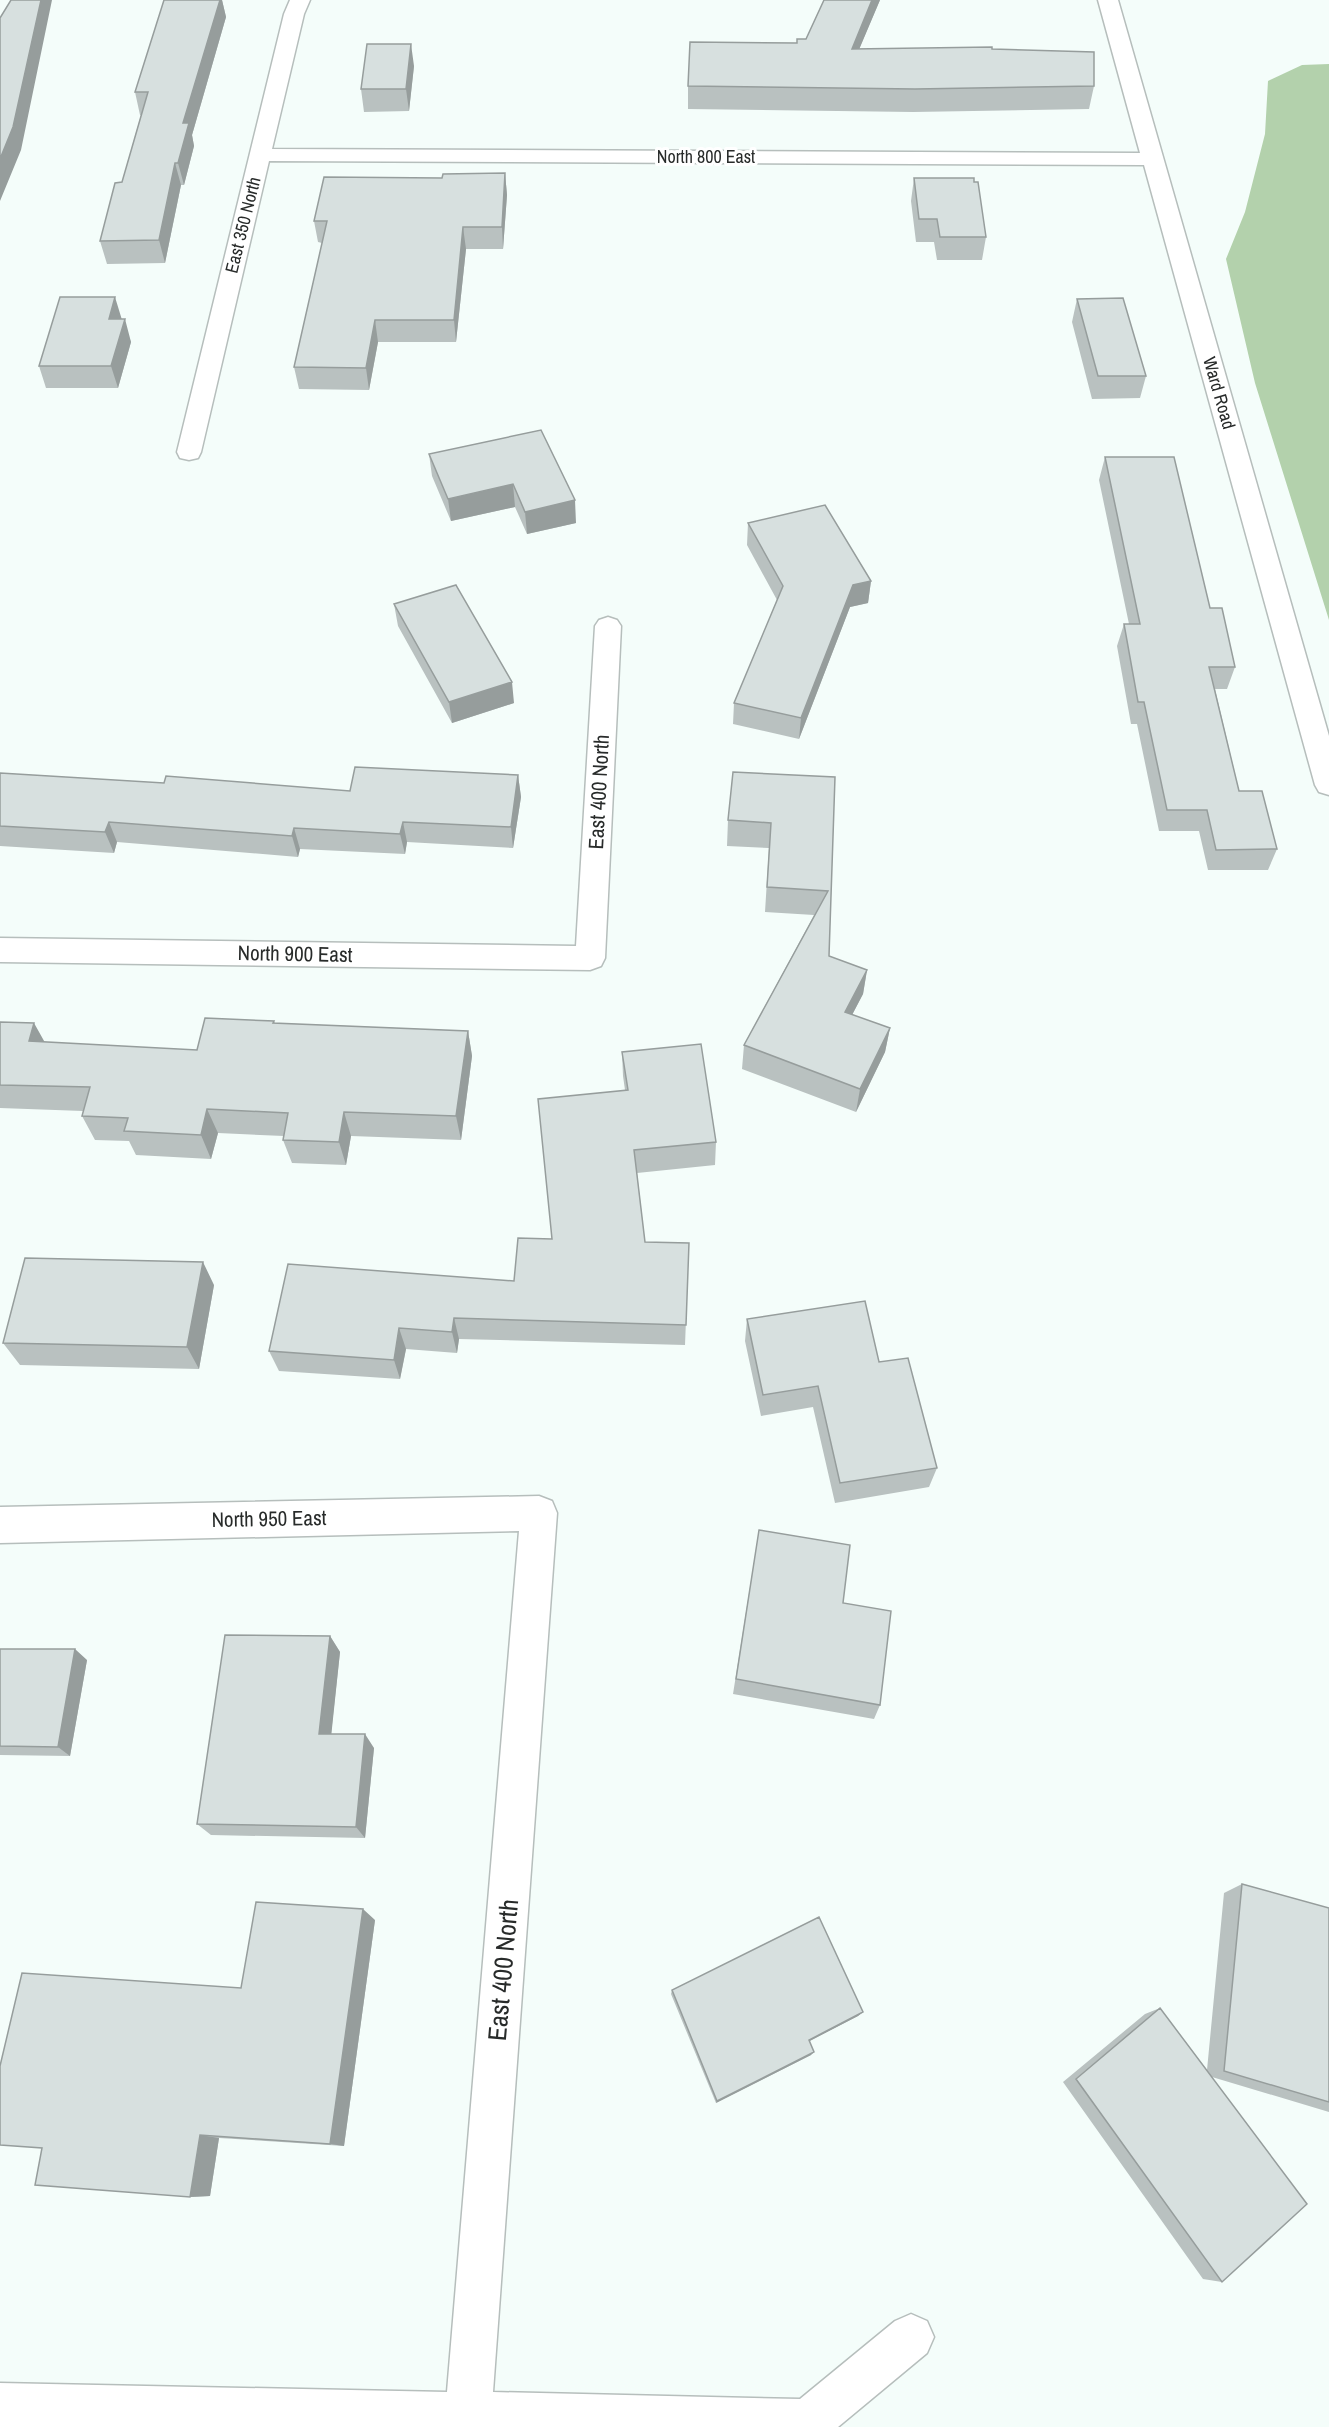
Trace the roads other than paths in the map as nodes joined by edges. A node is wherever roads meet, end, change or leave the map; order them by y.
1 (300, 0) edge
2 (1108, 0) edge
3 (260, 155) junction
4 (1153, 159) junction
5 (189, 452) dead end
6 (608, 626) dead end
7 (1329, 785) edge
8 (0, 950) edge
9 (590, 958) joint
10 (539, 1513) joint
11 (0, 1526) edge
12 (911, 2337) dead end
13 (0, 2406) edge
14 (467, 2421) edge

1 - 3 street, East 350 North
2 - 4 street, Ward Road
3 - 4 street, North 800 East
3 - 5 street, East 350 North
4 - 7 street, Ward Road
6 - 9 street, East 400 North
8 - 9 street, North 900 East
10 - 11 street, North 950 East
10 - 14 street, East 400 North
12 - 14 street
13 - 14 street

